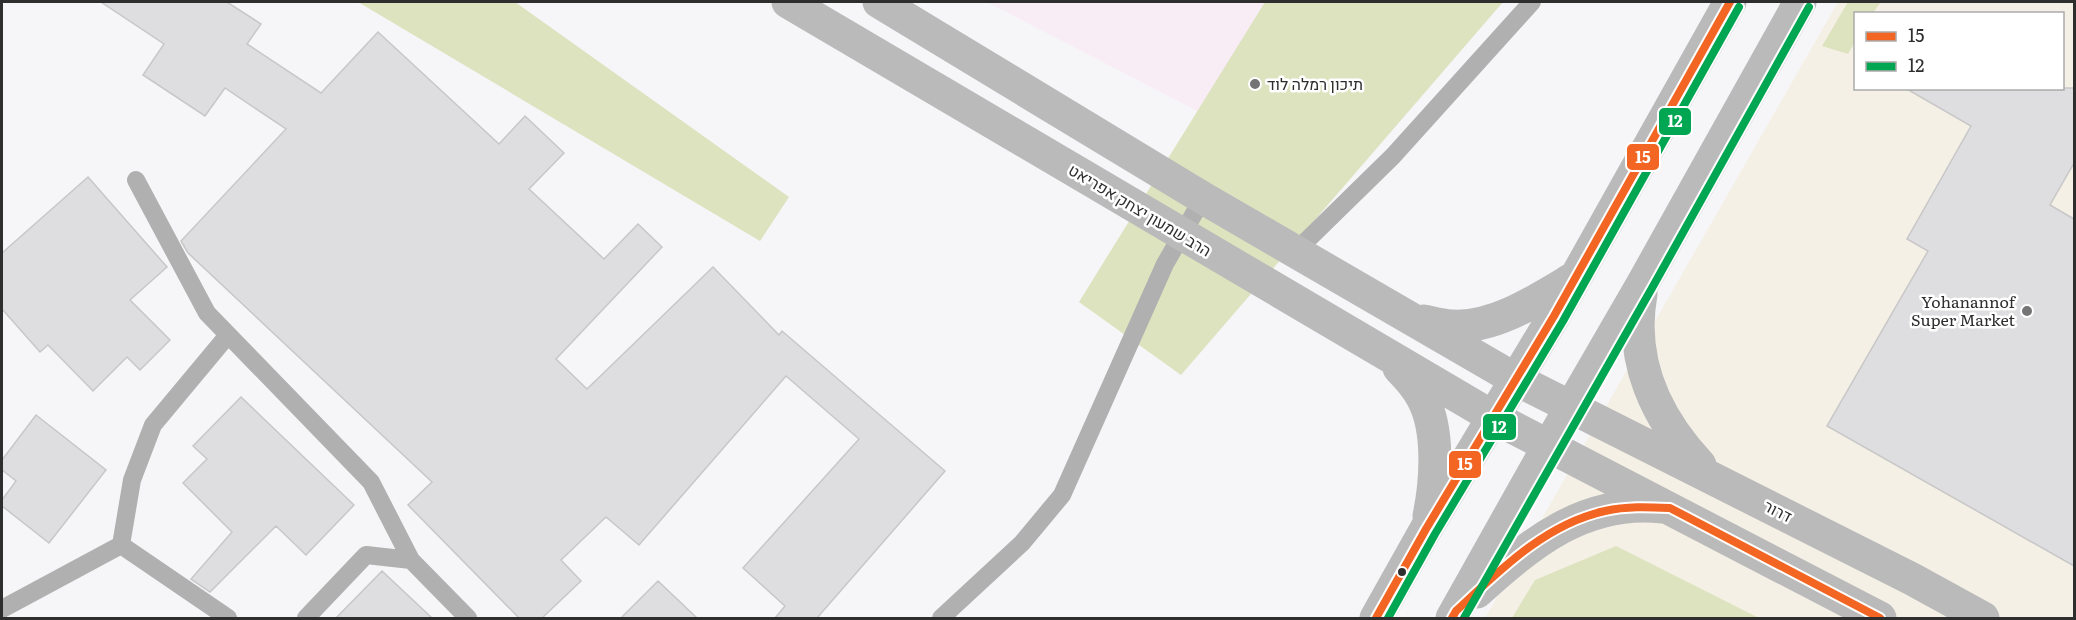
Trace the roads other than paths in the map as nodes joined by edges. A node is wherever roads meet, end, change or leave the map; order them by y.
1 (788, 2) edge
2 (879, 2) edge
3 (1532, 2) edge
4 (1730, 2) edge
5 (1800, 2) edge
6 (136, 180) dead end
7 (1203, 198) junction
8 (1182, 234) junction
9 (1295, 252) junction
10 (1575, 278) junction
11 (1643, 283) junction
12 (1410, 319) junction
13 (228, 334) junction
14 (1388, 355) junction
15 (1515, 379) junction
16 (1572, 408) junction
17 (1493, 417) junction
18 (1548, 447) junction
19 (1717, 480) junction
20 (1670, 508) junction
21 (1426, 529) junction
22 (121, 545) junction
23 (411, 560) junction
24 (2, 609) edge
25 (1454, 615) edge
26 (228, 618) edge
27 (306, 618) edge
28 (468, 618) edge
29 (941, 618) edge
30 (1376, 618) edge
31 (1880, 618) edge
32 (1983, 618) edge

1 - 8 street, הרב שמעון יצחק אפריאט
2 - 7 street
3 - 9 lane
4 - 10 street
5 - 11 street
6 - 13 lane
7 - 8 lane
7 - 9 street
8 - 14 street, הרב שמעון יצחק אפריאט
8 - 29 lane
9 - 12 street
10 - 12 street
10 - 15 street
11 - 16 street
11 - 19 street
12 - 15 street
13 - 22 lane
13 - 23 lane
14 - 17 street, הרב שמעון יצחק אפריאט
14 - 21 street
15 - 16 street, דרור
15 - 17 street
16 - 18 street
16 - 19 street, דרור
17 - 18 street, הרב שמעון יצחק אפריאט
17 - 21 street
18 - 20 street
18 - 25 street
19 - 32 street, דרור
20 - 25 street
20 - 31 street
21 - 30 street
22 - 24 lane
22 - 26 lane
23 - 27 lane
23 - 28 lane

